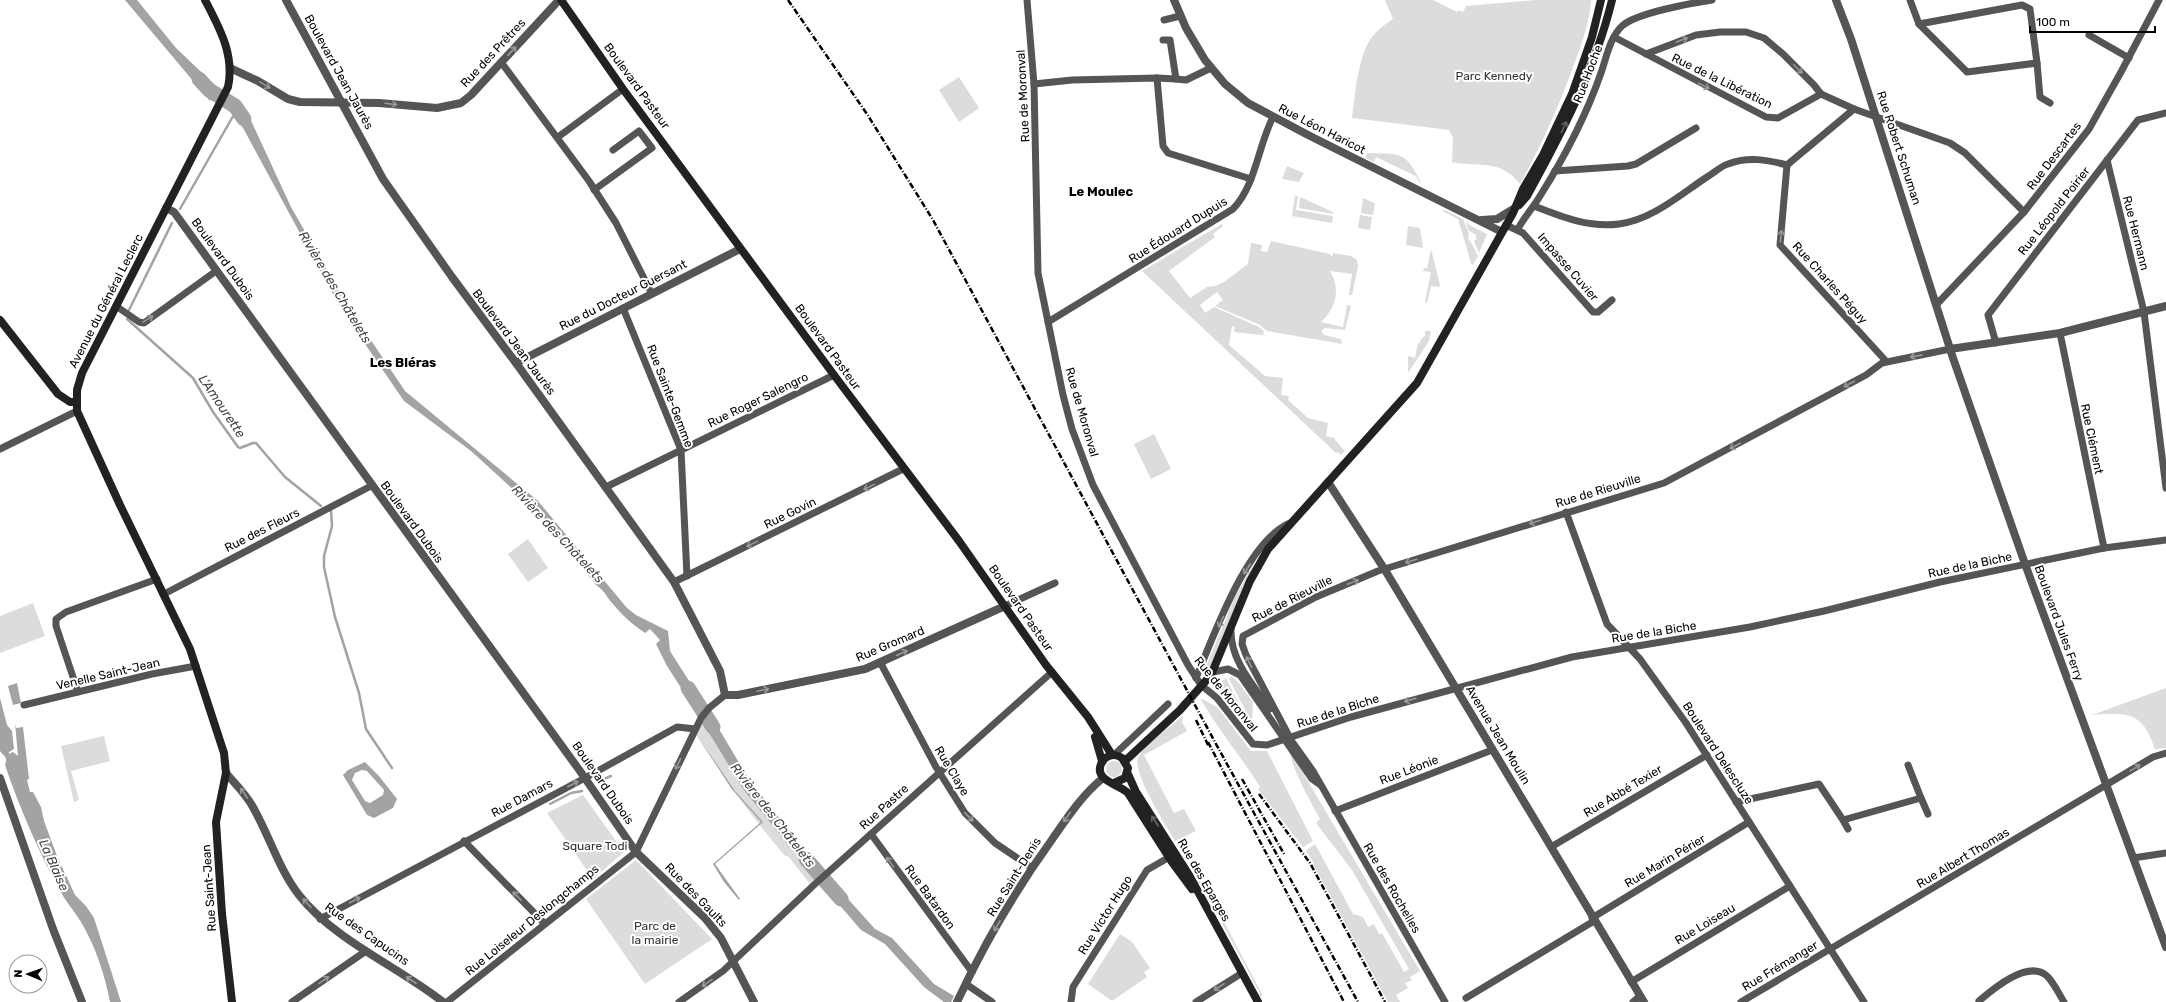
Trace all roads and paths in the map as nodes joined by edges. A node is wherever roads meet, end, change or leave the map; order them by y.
1 (205, 0) edge
2 (286, 0) edge
3 (560, 0) edge
4 (1026, 0) edge
5 (1174, 0) edge
6 (1601, 0) edge
7 (1612, 0) edge
8 (1712, 0) edge
9 (1836, 0) edge
10 (1910, 0) edge
11 (2159, 0) edge
12 (1180, 16) junction
13 (1164, 20) dead end
14 (1919, 24) junction
15 (2089, 36) dead end
16 (1614, 37) junction
17 (1163, 40) dead end
18 (1646, 54) junction
19 (2129, 58) junction
20 (501, 62) junction
21 (2037, 63) junction
22 (230, 68) junction
23 (1211, 68) junction
24 (1157, 78) junction
25 (1176, 79) junction
26 (1034, 84) junction
27 (623, 89) junction
28 (1820, 94) junction
29 (2050, 103) dead end
30 (344, 104) junction
31 (1854, 109) junction
32 (2166, 113) edge
33 (1272, 117) junction
34 (1875, 117) junction
35 (1696, 128) dead end
36 (558, 137) junction
37 (613, 150) dead end
38 (2107, 160) junction
39 (1787, 165) junction
40 (1555, 171) junction
41 (1250, 179) junction
42 (594, 190) junction
43 (1534, 206) junction
44 (166, 208) junction
45 (1514, 211) junction
46 (1529, 212) junction
47 (2024, 212) junction
48 (1476, 218) junction
49 (1504, 228) junction
50 (1518, 229) junction
51 (740, 249) junction
52 (216, 271) junction
53 (652, 294) junction
54 (1612, 300) dead end
55 (1937, 304) junction
56 (116, 306) junction
57 (2166, 306) edge
58 (623, 308) junction
59 (2144, 312) junction
60 (0, 320) edge
61 (1048, 322) junction
62 (2060, 334) junction
63 (1996, 343) junction
64 (1950, 350) junction
65 (1885, 360) dead end
66 (516, 363) junction
67 (834, 375) junction
68 (76, 402) junction
69 (78, 411) junction
70 (0, 449) edge
71 (681, 450) junction
72 (2164, 456) edge
73 (904, 469) junction
74 (1328, 482) junction
75 (371, 486) junction
76 (606, 487) junction
77 (2166, 488) edge
78 (1566, 512) junction
79 (1290, 523) junction
80 (2166, 540) edge
81 (2104, 548) junction
82 (2025, 564) junction
83 (1385, 570) junction
84 (687, 576) junction
85 (157, 579) junction
86 (674, 582) junction
87 (1055, 583) dead end
88 (164, 594) junction
89 (1005, 606) junction
90 (1231, 629) junction
91 (1243, 636) joint
92 (1630, 648) junction
93 (880, 662) junction
94 (196, 666) junction
95 (1052, 672) junction
96 (1213, 672) junction
97 (1196, 678) junction
98 (1451, 689) junction
99 (78, 692) junction
100 (725, 695) junction
101 (1168, 704) dead end
102 (24, 705) dead end
103 (1079, 706) junction
104 (695, 728) junction
105 (1288, 739) junction
106 (1492, 750) junction
107 (2166, 753) edge
108 (1113, 755) junction
109 (1707, 755) junction
110 (1102, 761) junction
111 (1125, 761) junction
112 (1908, 765) dead end
113 (1127, 772) junction
114 (226, 773) junction
115 (939, 773) junction
116 (0, 778) edge
117 (585, 778) junction
118 (1103, 778) junction
119 (1114, 783) junction
120 (2106, 786) junction
121 (1921, 798) junction
122 (1736, 802) junction
123 (1335, 811) junction
124 (1928, 814) dead end
125 (1843, 820) junction
126 (1750, 822) junction
127 (1848, 829) dead end
128 (871, 834) junction
129 (464, 841) junction
130 (1551, 847) junction
131 (636, 852) junction
132 (2166, 853) edge
133 (1172, 856) junction
134 (2133, 858) junction
135 (1032, 868) junction
136 (1790, 886) junction
137 (320, 919) junction
138 (1593, 920) junction
139 (544, 923) junction
140 (2165, 943) edge
141 (1830, 949) junction
142 (366, 951) junction
143 (734, 962) junction
144 (972, 972) junction
145 (1242, 973) junction
146 (1631, 982) junction
147 (966, 984) junction
148 (1466, 998) dead end
149 (1642, 999) edge
150 (958, 1000) edge
151 (1979, 1001) dead end
152 (82, 1002) edge
153 (232, 1002) edge
154 (292, 1002) edge
155 (443, 1002) edge
156 (447, 1002) edge
157 (679, 1002) edge
158 (754, 1002) edge
159 (992, 1002) edge
160 (1071, 1002) edge
161 (1196, 1002) edge
162 (1258, 1002) edge
163 (1445, 1002) edge
164 (1633, 1002) edge
165 (1741, 1002) edge
166 (1864, 1002) edge
167 (2064, 1002) edge

1 - 22 main road, Avenue du Général Leclerc
2 - 30 street, Boulevard Jean Jaurès
20 -> 3 street, Rue des Prêtres
3 - 27 main road, Boulevard Pasteur
4 - 26 street, Rue de Moronval
5 - 12 street, Rue Léon Haricot
6 - 45 main road
45 -> 7 main road
8 - 16 street, Rue Hoche
9 - 34 street, Rue Robert Schuman
10 - 14 street
11 - 19 street, Rue Descartes
12 - 13 street
12 - 23 street, Rue Léon Haricot
14 - 21 street
14 - 21 street
15 - 19 street
16 - 18 street, Rue de la Libération
16 - 40 street, Rue Hoche
17 - 25 street
18 -> 28 street, Rue de la Libération
18 -> 28 street
19 - 47 street, Rue Descartes
30 -> 20 street, Rue des Prêtres
20 - 36 street
21 - 29 street
22 -> 30 street, Rue des Prêtres
22 - 44 main road, Avenue du Général Leclerc
23 - 25 street
23 - 33 street, Rue Léon Haricot
24 - 25 street
24 - 26 street
24 - 41 street
26 - 61 street, Rue de Moronval
27 - 36 street
27 - 51 main road, Boulevard Pasteur
28 - 31 street
30 - 66 street, Boulevard Jean Jaurès
31 - 34 street
31 - 39 street
32 - 38 street, Rue Léopold Poirier
33 - 41 street, Rue Édouard Dupuis
33 - 48 street, Rue Léon Haricot
34 - 47 street
34 - 55 street, Rue Robert Schuman
35 - 40 street
36 - 42 street
37 - 42 street
38 - 59 street, Rue Hermann
38 - 63 street, Rue Léopold Poirier
39 - 43 street
65 -> 39 street, Rue Charles Péguy
40 - 43 street, Rue Hoche
41 - 61 street, Rue Édouard Dupuis
42 - 53 street
43 - 46 street, Rue Hoche
44 - 52 street, Boulevard Dubois
44 - 56 main road, Avenue du Général Leclerc
45 - 46 street
45 - 48 street
45 - 49 main road
46 - 50 street, Rue Hoche
47 - 55 street, Rue Descartes
48 - 49 street, Rue Léon Haricot
49 - 50 street, Impasse Cuvier
49 - 74 main road
50 - 54 street, Impasse Cuvier
51 - 53 street, Rue du Docteur Guersant
51 - 67 main road, Boulevard Pasteur
56 -> 52 street
52 - 75 street, Boulevard Dubois
53 - 58 street, Rue du Docteur Guersant
55 - 64 street, Boulevard Jules Ferry
56 - 68 main road, Avenue du Général Leclerc
57 - 59 street
58 - 66 street, Rue du Docteur Guersant
58 - 71 street, Rue Sainte-Gemme
59 - 62 street
59 - 72 street, Rue Hermann
60 - 68 main road
61 - 97 street, Rue de Moronval
62 - 63 street
62 - 81 street, Rue Clément
63 - 64 street
64 -> 78 street, Rue de Rieuville
64 - 82 street, Boulevard Jules Ferry
66 - 76 street, Boulevard Jean Jaurès
67 - 71 street, Rue Roger Salengro
67 - 73 main road, Boulevard Pasteur
68 - 69 main road, Avenue du Général Leclerc
69 - 70 street
69 - 85 main road, Avenue du Général Leclerc
71 - 76 street, Rue Roger Salengro
71 - 84 street, Rue Sainte-Gemme
72 - 77 street, Rue Hermann
73 -> 84 street, Rue Govin
73 - 89 main road, Boulevard Pasteur
74 - 79 main road
74 - 83 street, Avenue Jean Moulin
75 - 88 street, Rue des Fleurs
75 - 117 street, Boulevard Dubois
76 - 86 street, Boulevard Jean Jaurès
78 -> 83 street, Rue de Rieuville
78 - 92 street, Boulevard Delescluze
79 - 90 main road
79 -> 97 street
80 - 81 street, Rue de la Biche
81 - 82 street, Rue de la Biche
82 - 92 street, Rue de la Biche
82 - 120 street, Boulevard Jules Ferry
91 -> 83 street, Rue de Rieuville
83 - 98 street, Avenue Jean Moulin
84 - 86 street
85 - 88 main road, Avenue du Général Leclerc
85 - 99 street
86 - 100 street, Boulevard Jean Jaurès
87 - 89 street, Rue Gromard
88 - 94 main road, Avenue du Général Leclerc
93 -> 89 street, Rue Gromard
89 - 95 main road, Boulevard Pasteur
90 - 96 main road
90 - 105 street, Rue des Rochelles
105 -> 91 street, Rue des Rochelles
92 - 98 street, Rue de la Biche
92 - 109 street, Boulevard Delescluze
100 -> 93 street, Rue Gromard
93 - 115 street, Rue Claye
94 - 99 street, Venelle Saint-Jean
94 - 114 main road, Avenue du Général Leclerc
95 - 103 main road, Boulevard Pasteur
95 - 115 street, Rue Pastre
96 - 105 street, Rue des Rochelles
96 - 111 main road
97 - 105 street, Rue de Moronval
98 -> 105 street, Rue de la Biche
98 - 106 street, Avenue Jean Moulin
99 - 102 street, Venelle Saint-Jean
100 - 104 street
101 - 108 street
103 - 108 main road, Boulevard Pasteur
103 - 110 main road, Boulevard Pasteur
104 - 117 street, Rue Damars
104 -> 131 street, Rue Loiseleur Deslongchamps
105 - 123 street, Rue des Rochelles
106 - 123 street, Rue Léonie
106 - 130 street, Avenue Jean Moulin
120 -> 107 street, Rue Albert Thomas
108 - 110 main road
108 - 111 main road
109 - 122 street, Boulevard Delescluze
109 - 130 street, Rue Abbé Texier
110 - 118 main road
111 - 113 main road
112 - 121 street
113 - 119 main road
133 -> 113 main road, Rue des Eparges
137 -> 114 street, Rue des Capucins
114 - 153 main road, Rue Saint-Jean
115 - 128 street, Rue Pastre
115 -> 135 street, Rue Claye
116 - 152 street
129 -> 117 street, Rue Damars
117 - 131 street, Boulevard Dubois
118 - 119 main road
118 -> 135 street, Rue Saint-Denis
119 - 133 main road
120 - 134 street, Boulevard Jules Ferry
120 - 141 street, Rue Albert Thomas
121 - 124 street
121 - 125 street
122 - 125 street
122 - 126 street, Boulevard Delescluze
123 - 163 street, Rue des Rochelles
125 - 127 street
126 - 136 street, Boulevard Delescluze
126 - 138 street, Rue Marin Périer
128 - 143 street, Rue Pastre
144 -> 128 street, Rue Batardon
137 -> 129 street, Rue Damars
139 -> 129 street
130 - 138 street, Avenue Jean Moulin
131 - 139 street, Rue Loiseleur Deslongchamps
131 - 143 street, Rue des Gaults
132 - 134 street
133 - 145 main road, Rue des Eparges
133 - 160 street, Rue Victor Hugo
134 - 140 street, Boulevard Jules Ferry
135 -> 144 street, Rue Saint-Denis
136 - 141 street, Boulevard Delescluze
136 - 146 street, Rue Loiseau
137 - 142 street, Rue des Capucins
138 - 146 street, Avenue Jean Moulin
138 - 148 street, Rue Marin Périer
139 - 156 street, Rue Loiseleur Deslongchamps
141 - 165 street, Rue Frémanger
141 - 166 street, Boulevard Delescluze
154 -> 142 street
155 -> 142 street, Rue des Capucins
143 -> 157 street, Rue Pastre
143 - 158 street, Rue des Gaults
144 - 147 street, Rue Saint-Denis
145 -> 161 street
145 - 162 main road, Rue des Eparges
146 - 149 street, Avenue Jean Moulin
147 - 150 street, Rue Saint-Denis
147 - 159 street
149 - 164 street
151 - 167 street

